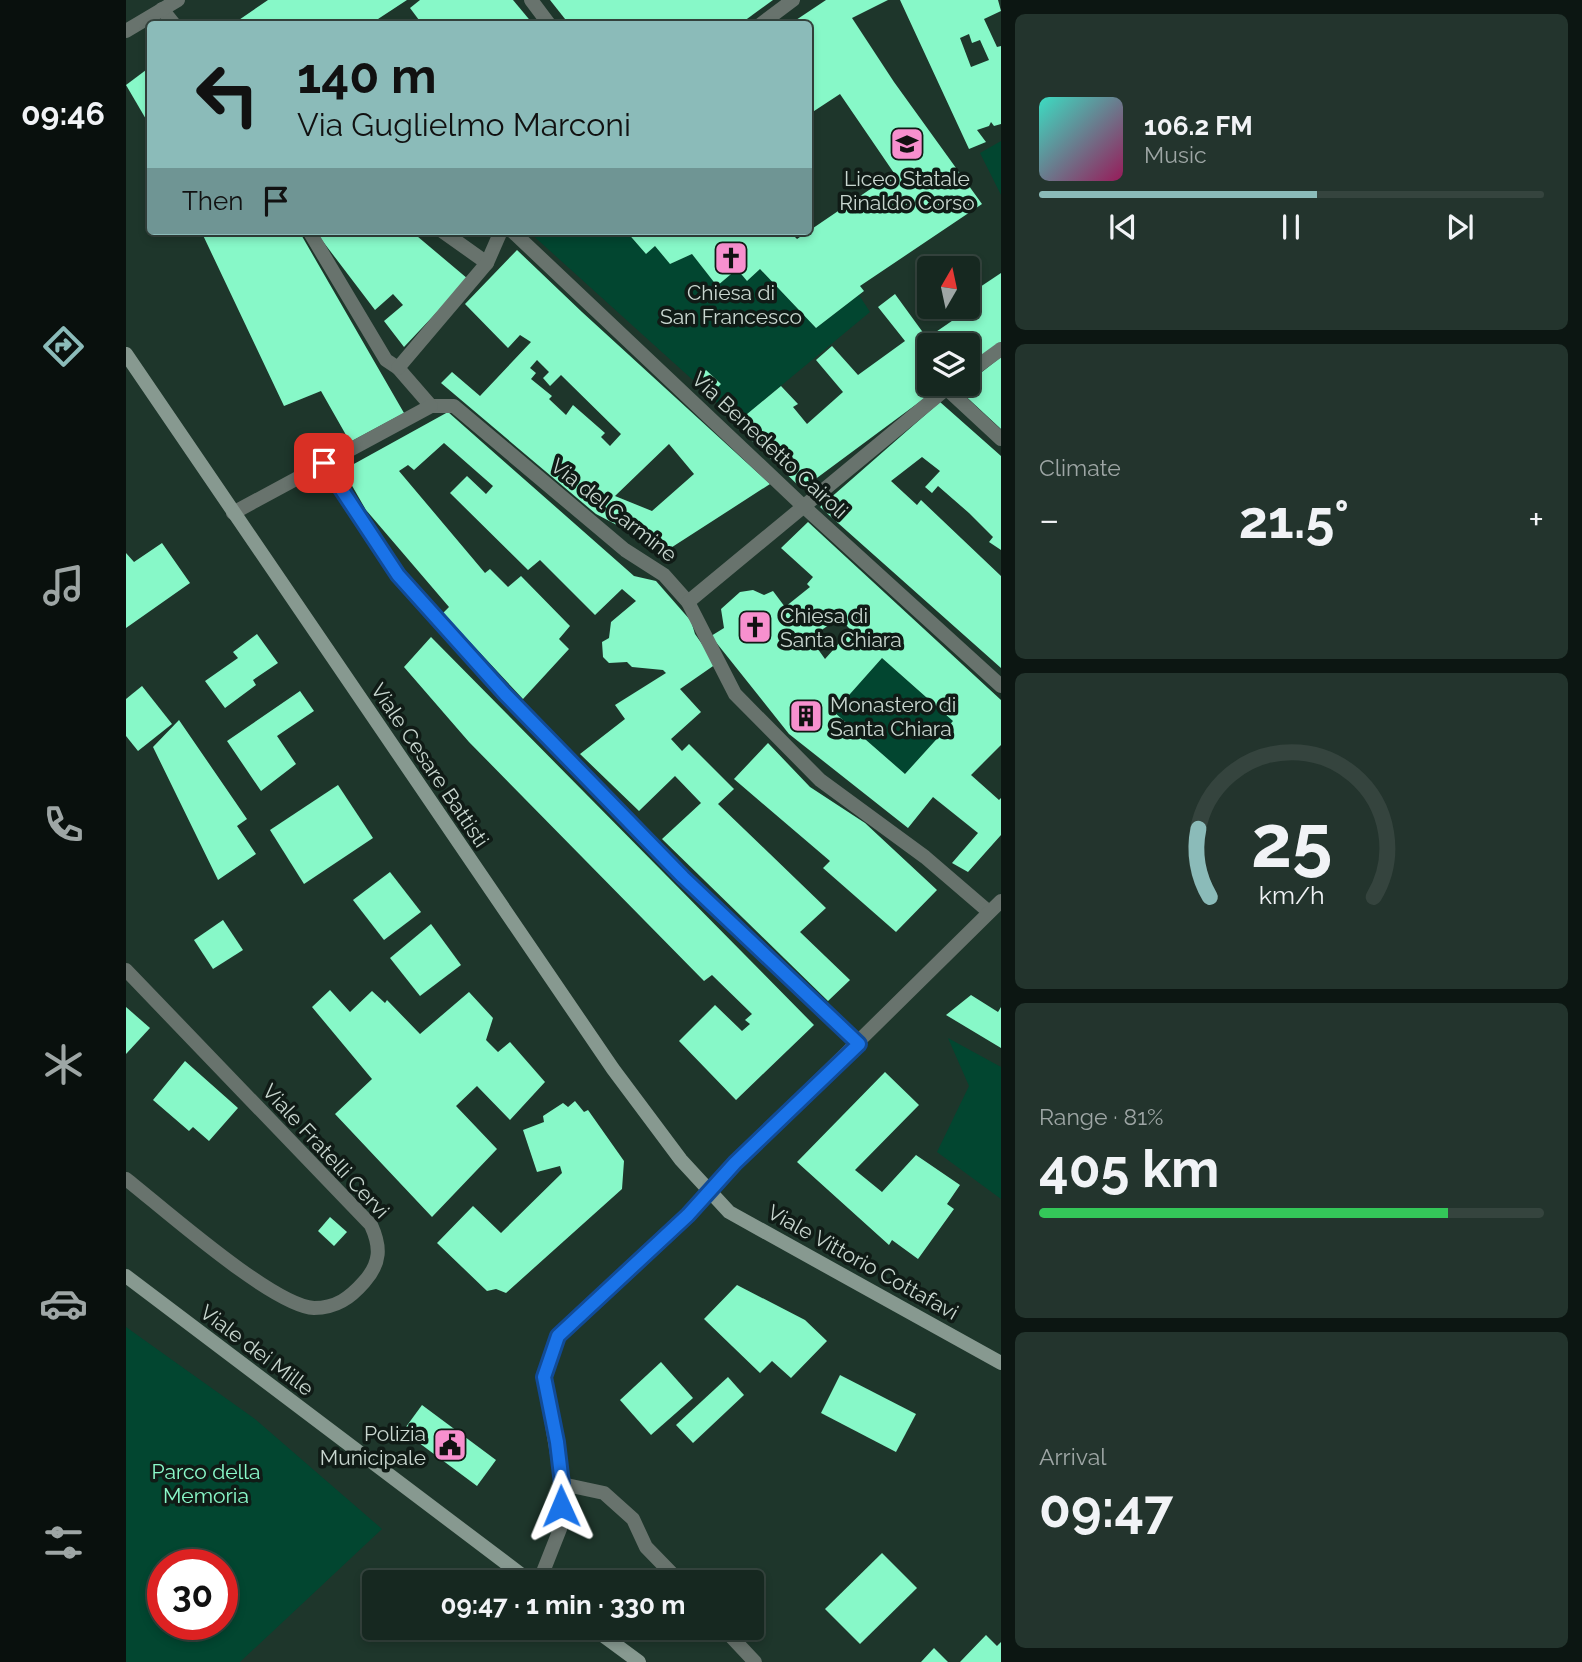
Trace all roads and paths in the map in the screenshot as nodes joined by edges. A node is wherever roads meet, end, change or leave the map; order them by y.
1 (178, 0) edge
2 (531, 0) edge
3 (793, 0) edge
4 (162, 9) junction
5 (172, 21) edge
6 (547, 21) edge
7 (765, 21) edge
8 (126, 32) edge
9 (311, 235) edge
10 (448, 235) edge
11 (499, 235) edge
12 (516, 235) edge
13 (487, 263) junction
14 (1001, 349) edge
15 (126, 354) edge
16 (980, 364) edge
17 (398, 368) junction
18 (937, 396) edge
19 (959, 396) edge
20 (431, 405) junction
21 (1001, 439) edge
22 (324, 463) junction
23 (802, 505) junction
24 (233, 513) junction
25 (688, 602) junction
26 (1001, 686) edge
27 (1001, 901) edge
28 (989, 912) junction
29 (126, 970) edge
30 (859, 1044) junction
31 (126, 1180) edge
32 (710, 1192) junction
33 (126, 1276) edge
34 (1001, 1363) edge
35 (562, 1484) junction
36 (515, 1570) edge
37 (544, 1570) edge
38 (668, 1570) edge
39 (609, 1640) edge
40 (734, 1640) edge
41 (639, 1662) edge
42 (755, 1662) edge

1 - 4 street
2 - 6 street
3 - 7 street
4 - 5 street
4 - 8 street
9 - 17 street
10 - 13 street
11 - 13 street
12 - 23 street, Via Benedetto Cairoli
13 - 17 street
14 - 16 street
15 - 24 street, Viale Cesare Battisti
17 - 20 street
18 - 23 street
19 - 21 street
20 - 22 street
20 - 25 street, Via del Carmine
22 - 24 street
22 - 30 street
23 - 25 street
23 - 26 street, Via Benedetto Cairoli
24 - 32 street, Viale Cesare Battisti
25 - 28 street, Via del Carmine
27 - 28 street
28 - 30 street
29 - 31 street, Viale Fratelli Cervi
30 - 32 street
32 - 34 street, Viale Vittorio Cottafavi
32 - 35 street
33 - 36 street, Viale dei Mille
35 - 37 street
35 - 38 street
39 - 41 street
40 - 42 street

